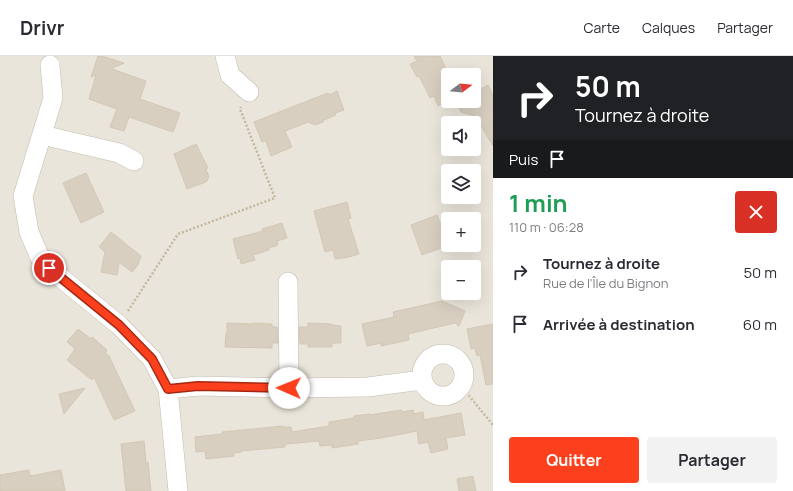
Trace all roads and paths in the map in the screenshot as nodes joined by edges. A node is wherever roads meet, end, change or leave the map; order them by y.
1 (225, 56) edge
2 (50, 64) dead end
3 (249, 92) joint
4 (42, 135) junction
5 (134, 161) dead end
6 (288, 282) dead end
7 (119, 325) junction
8 (422, 380) junction
9 (461, 386) junction
10 (289, 388) junction
11 (168, 389) junction
12 (493, 425) edge
13 (178, 491) edge

1 - 3 street
2 - 4 street
3 - 7 path
4 - 5 street
4 - 7 street
6 - 10 street
7 - 11 street
8 - 9 street
8 - 9 street
8 - 10 street
9 - 12 path
10 - 11 street
11 - 13 street

